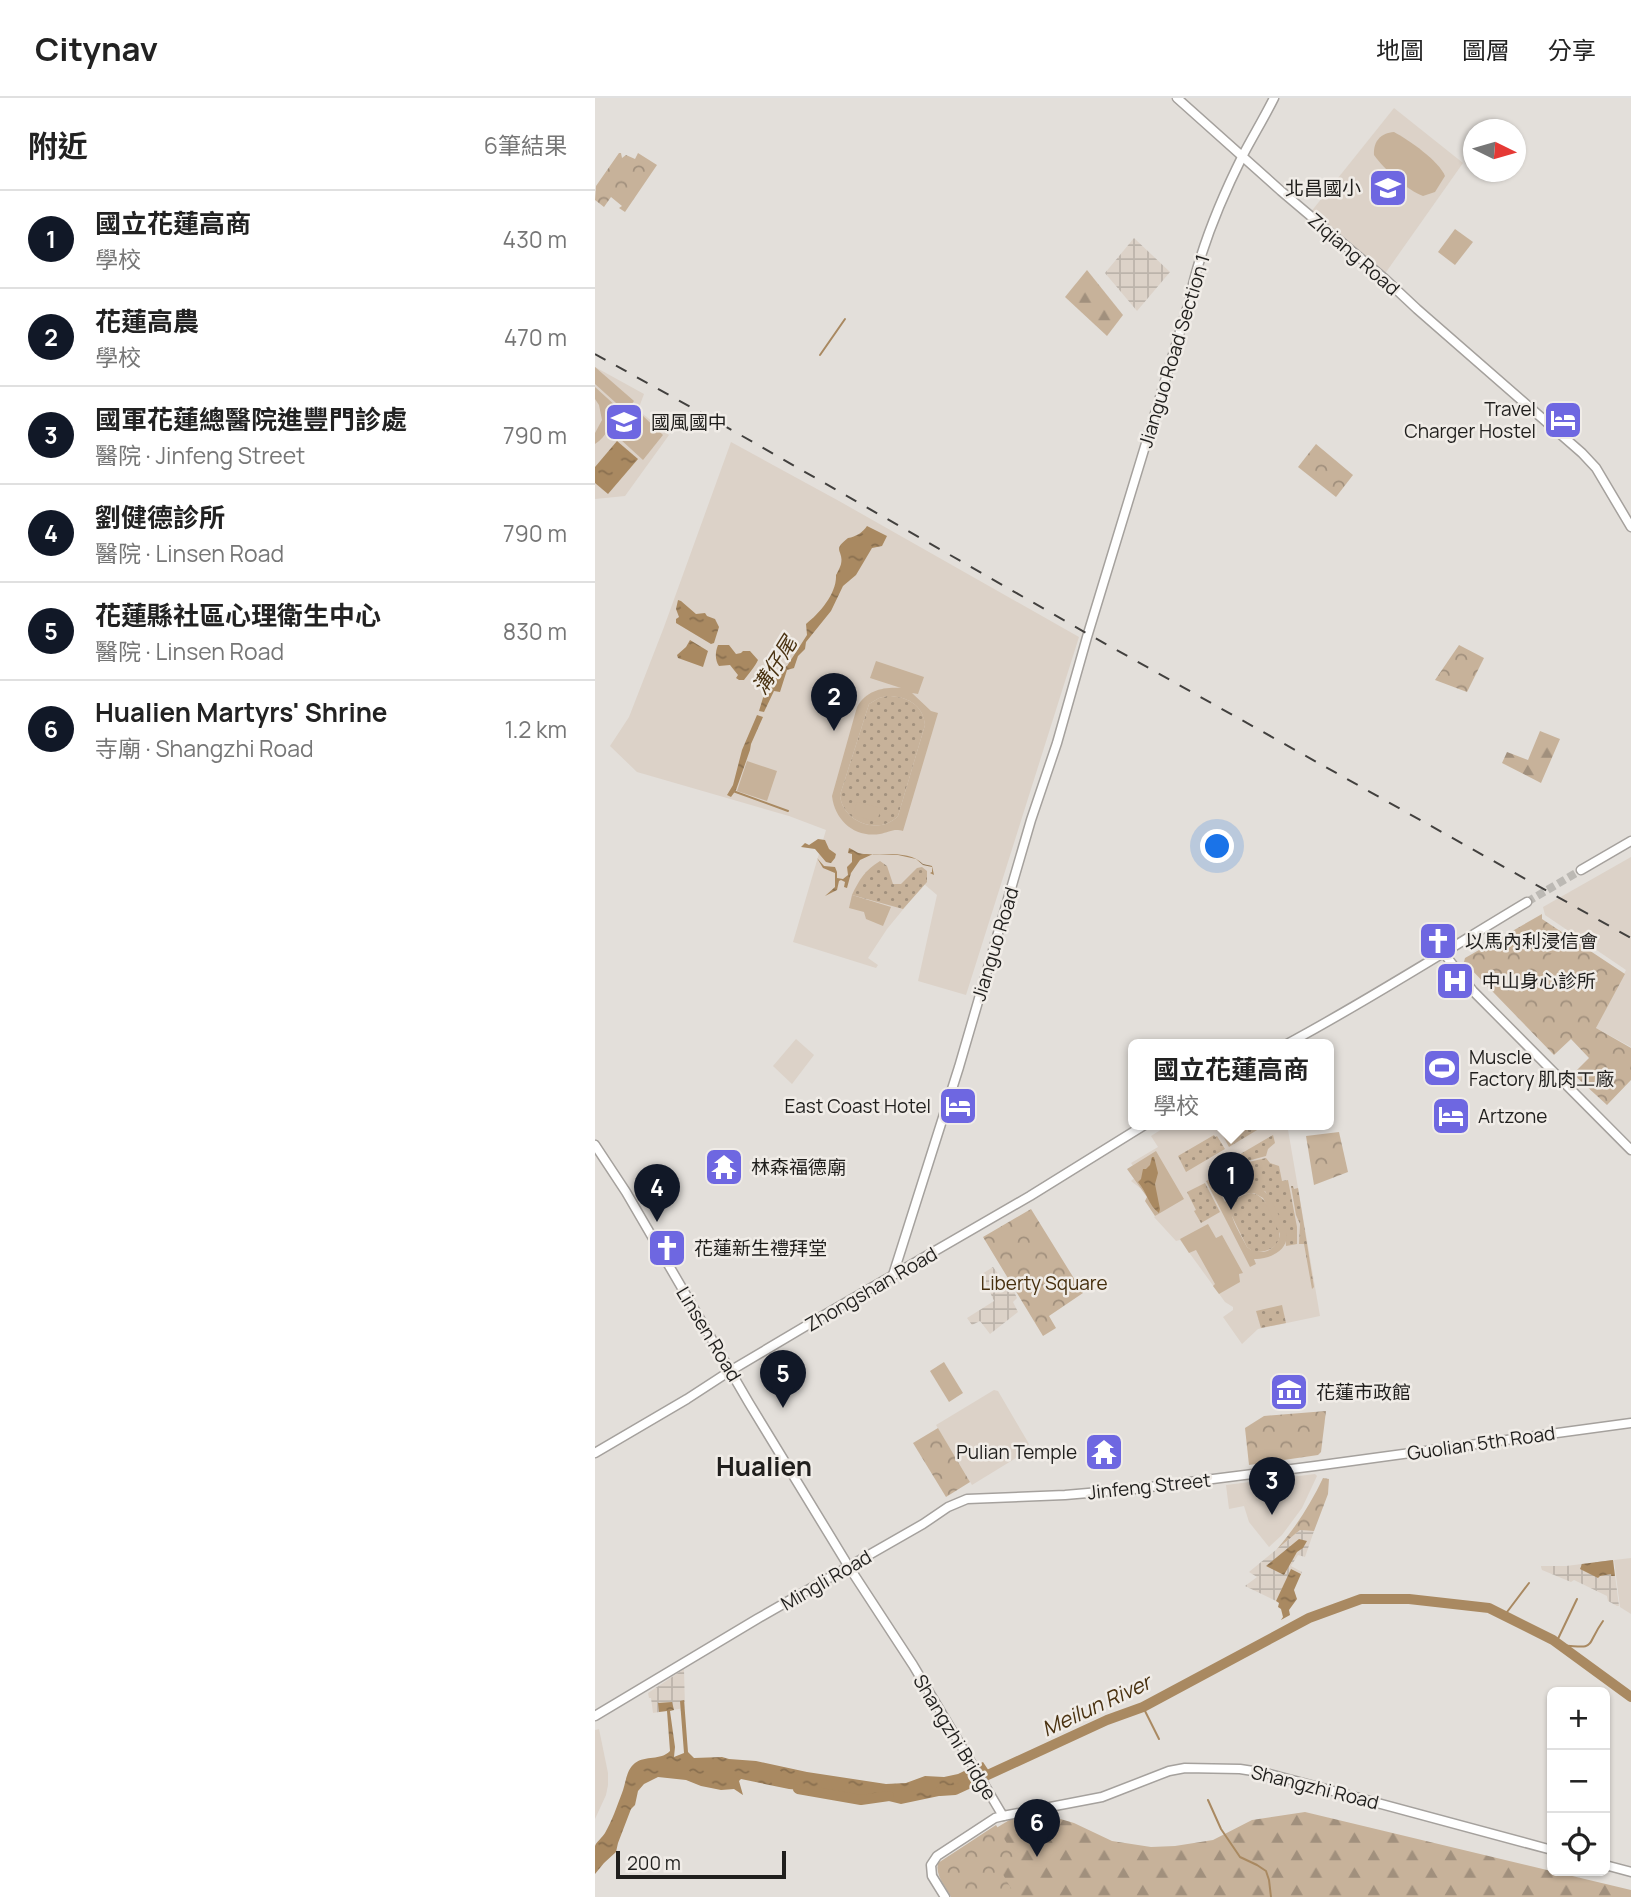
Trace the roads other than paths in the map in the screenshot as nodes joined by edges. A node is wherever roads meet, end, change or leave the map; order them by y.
1 (1177, 98) edge
2 (1274, 98) edge
3 (1242, 157) junction
4 (1631, 527) edge
5 (1095, 612) joint
6 (1631, 841) edge
7 (1581, 870) tunnel mouth
8 (1527, 902) tunnel mouth
9 (1443, 952) junction
10 (1296, 1039) edge
11 (1136, 1130) edge
12 (595, 1145) edge
13 (1631, 1150) edge
14 (893, 1275) junction
15 (730, 1371) junction
16 (1631, 1423) edge
17 (595, 1453) edge
18 (1330, 1463) joint
19 (967, 1499) joint
20 (849, 1567) junction
21 (913, 1665) joint
22 (595, 1716) edge
23 (1001, 1812) junction
24 (1547, 1849) edge
25 (1610, 1866) edge
26 (1631, 1872) edge
27 (945, 1897) edge

1 - 3 street, Ziqiang Road
2 - 3 street, Jianguo Road Section 1
3 - 4 street, Ziqiang Road
3 - 5 street, Jianguo Road Section 1
5 - 14 street, Jianguo Road
6 - 7 street
8 - 9 street
9 - 10 street
9 - 13 street
11 - 14 street, Zhongshan Road
12 - 15 street, Linsen Road
14 - 15 street, Zhongshan Road
15 - 17 street, Zhongshan Road
15 - 20 street, Linsen Road
16 - 18 street, Guolian 5th Road
18 - 19 street, Jinfeng Street
19 - 20 street, Mingli Road
20 - 21 street, Linsen Road
20 - 22 street, Mingli Road
21 - 23 street, Shangzhi Bridge
23 - 24 street, Shangzhi Road
23 - 27 street, Shangzhi Road
25 - 26 street

